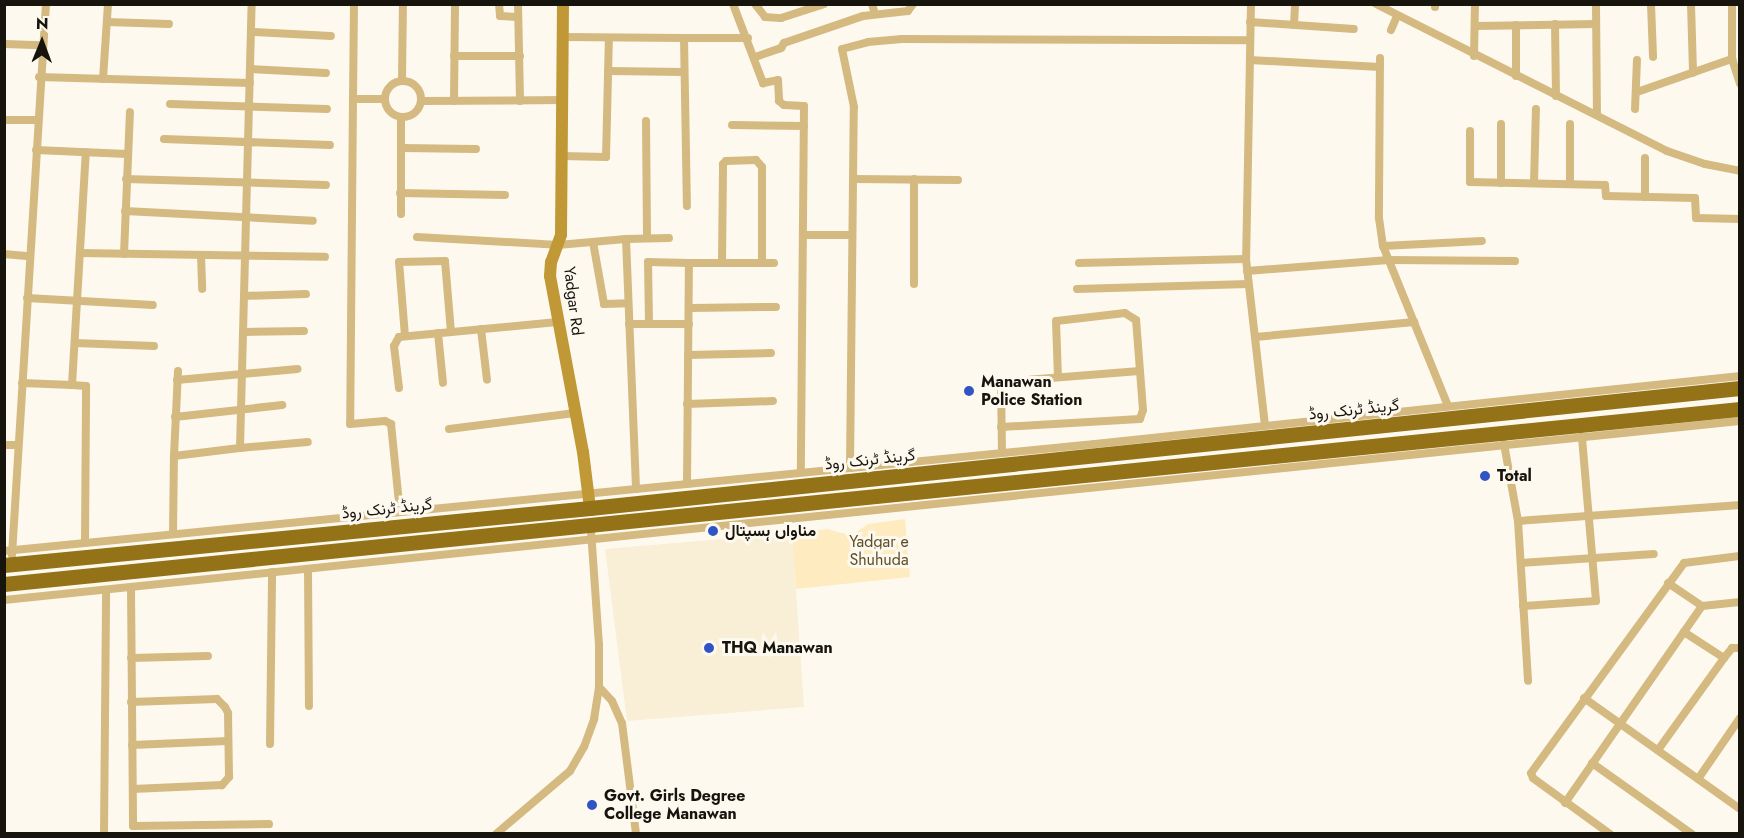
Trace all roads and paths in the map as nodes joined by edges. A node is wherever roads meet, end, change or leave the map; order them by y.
1 (46, 4) edge
2 (108, 4) edge
3 (252, 4) edge
4 (354, 4) edge
5 (403, 4) edge
6 (455, 4) edge
7 (499, 4) edge
8 (518, 4) edge
9 (563, 4) edge
10 (733, 4) edge
11 (755, 4) edge
12 (824, 4) edge
13 (872, 4) edge
14 (913, 4) edge
15 (1251, 4) edge
16 (1295, 4) edge
17 (1376, 4) edge
18 (1475, 4) edge
19 (1596, 4) edge
20 (1652, 4) edge
21 (1691, 4) edge
22 (1732, 4) edge
23 (874, 14) junction
24 (1397, 16) junction
25 (519, 17) junction
26 (107, 22) junction
27 (1251, 22) junction
28 (169, 24) dead end
29 (1555, 24) junction
30 (1596, 24) junction
31 (1294, 25) junction
32 (1516, 25) junction
33 (1475, 26) junction
34 (1354, 29) dead end
35 (1391, 30) dead end
36 (252, 33) junction
37 (331, 36) dead end
38 (562, 37) junction
39 (609, 38) junction
40 (684, 38) junction
41 (748, 38) junction
42 (1250, 40) junction
43 (4, 44) edge
44 (42, 45) junction
45 (453, 56) junction
46 (1474, 56) junction
47 (520, 57) junction
48 (755, 57) junction
49 (1653, 57) dead end
50 (1732, 59) junction
51 (1250, 60) junction
52 (1637, 60) dead end
53 (250, 69) junction
54 (608, 71) junction
55 (684, 72) junction
56 (326, 73) dead end
57 (1693, 73) junction
58 (1516, 76) junction
59 (39, 77) junction
60 (103, 79) junction
61 (402, 81) junction
62 (250, 83) junction
63 (1740, 84) edge
64 (1637, 92) junction
65 (1556, 96) junction
66 (353, 99) junction
67 (385, 99) junction
68 (563, 100) junction
69 (421, 101) junction
70 (454, 101) junction
71 (520, 101) junction
72 (170, 104) dead end
73 (249, 108) junction
74 (327, 109) dead end
75 (1536, 109) dead end
76 (1635, 109) dead end
77 (130, 112) dead end
78 (1597, 115) junction
79 (401, 117) junction
80 (4, 120) edge
81 (37, 120) junction
82 (646, 121) dead end
83 (1502, 124) dead end
84 (1570, 124) dead end
85 (732, 125) dead end
86 (804, 126) junction
87 (1470, 131) dead end
88 (164, 139) dead end
89 (248, 144) junction
90 (330, 146) dead end
91 (401, 148) junction
92 (476, 148) dead end
93 (36, 150) junction
94 (86, 152) junction
95 (127, 154) junction
96 (563, 156) junction
97 (1645, 158) dead end
98 (1740, 171) edge
99 (126, 179) junction
100 (854, 179) junction
101 (914, 179) junction
102 (958, 180) dead end
103 (247, 182) junction
104 (1501, 183) junction
105 (1534, 183) junction
106 (1570, 184) junction
107 (326, 185) dead end
108 (400, 193) junction
109 (505, 195) dead end
110 (1645, 197) junction
111 (687, 206) dead end
112 (125, 211) junction
113 (400, 214) dead end
114 (246, 218) junction
115 (1740, 219) edge
116 (313, 221) dead end
117 (804, 235) junction
118 (852, 235) junction
119 (417, 237) dead end
120 (647, 238) junction
121 (669, 238) dead end
122 (626, 239) junction
123 (1482, 241) dead end
124 (593, 242) junction
125 (558, 245) junction
126 (1383, 246) junction
127 (80, 253) junction
128 (4, 254) edge
129 (124, 254) junction
130 (201, 255) junction
131 (29, 256) junction
132 (245, 256) junction
133 (325, 257) dead end
134 (1246, 259) junction
135 (1389, 260) junction
136 (1515, 261) dead end
137 (689, 263) junction
138 (722, 263) junction
139 (762, 263) junction
140 (774, 263) dead end
141 (1079, 263) dead end
142 (1247, 271) junction
143 (914, 284) dead end
144 (1248, 284) junction
145 (202, 289) dead end
146 (1077, 289) dead end
147 (306, 294) dead end
148 (244, 296) junction
149 (27, 298) junction
150 (77, 301) junction
151 (628, 303) junction
152 (153, 305) dead end
153 (776, 307) dead end
154 (689, 308) junction
155 (557, 322) junction
156 (1414, 322) junction
157 (629, 324) junction
158 (649, 324) junction
159 (689, 324) junction
160 (481, 329) junction
161 (304, 331) dead end
162 (243, 332) junction
163 (451, 332) junction
164 (438, 333) junction
165 (405, 336) junction
166 (1255, 337) junction
167 (75, 343) junction
168 (154, 346) dead end
169 (771, 353) dead end
170 (688, 355) junction
171 (297, 369) dead end
172 (1140, 371) junction
173 (242, 372) junction
174 (1740, 376) edge
175 (1058, 377) junction
176 (487, 380) dead end
177 (443, 383) dead end
178 (22, 384) junction
179 (72, 385) junction
180 (399, 388) dead end
181 (1740, 388) edge
182 (773, 401) dead end
183 (687, 404) junction
184 (282, 405) dead end
185 (1448, 406) junction
186 (1740, 409) edge
187 (241, 411) junction
188 (574, 413) junction
189 (175, 417) junction
190 (1740, 421) edge
191 (1265, 425) junction
192 (1001, 427) junction
193 (449, 429) dead end
194 (1582, 437) junction
195 (1498, 441) junction
196 (308, 442) dead end
197 (4, 445) edge
198 (18, 445) junction
199 (240, 448) junction
200 (1002, 453) junction
201 (174, 456) junction
202 (801, 472) junction
203 (847, 474) junction
204 (687, 484) junction
205 (636, 489) junction
206 (980, 493) junction
207 (847, 500) junction
208 (590, 501) junction
209 (1740, 505) edge
210 (399, 512) junction
211 (1590, 514) junction
212 (1518, 521) junction
213 (675, 523) junction
214 (591, 531) junction
215 (173, 534) junction
216 (85, 543) junction
217 (1654, 554) dead end
218 (1740, 556) edge
219 (8, 557) edge
220 (1593, 558) junction
221 (1522, 564) junction
222 (308, 569) junction
223 (272, 572) junction
224 (1668, 583) junction
225 (4, 584) edge
226 (131, 588) junction
227 (106, 591) junction
228 (4, 600) edge
229 (1740, 602) edge
230 (1523, 606) junction
231 (1702, 606) junction
232 (1684, 632) junction
233 (1740, 648) edge
234 (208, 656) dead end
235 (131, 658) junction
236 (1724, 658) junction
237 (1528, 681) dead end
238 (599, 687) junction
239 (1584, 698) junction
240 (131, 702) junction
241 (309, 706) dead end
242 (1740, 718) edge
243 (1621, 724) junction
244 (228, 741) junction
245 (270, 744) dead end
246 (132, 745) junction
247 (1658, 750) junction
248 (1592, 763) junction
249 (1698, 778) junction
250 (132, 789) junction
251 (1565, 803) junction
252 (1740, 809) edge
253 (269, 824) dead end
254 (104, 834) edge
255 (496, 834) edge
256 (636, 834) edge
257 (1610, 834) edge
258 (1692, 834) edge

1 - 44 street
2 - 26 street
3 - 36 street
4 - 66 street
5 - 61 street
6 - 45 street
7 - 25 street
8 - 25 street
9 - 38 street, Yadgar Rd
10 - 41 street
11 - 12 street
13 - 23 street
14 - 23 street
15 - 27 street
16 - 31 street
17 - 24 street
18 - 33 street
19 - 30 street
20 - 49 street
21 - 57 street
22 - 50 street
23 - 48 street
24 - 35 street
24 - 46 street
25 - 47 street
26 - 28 street
26 - 60 street
27 - 31 street
27 - 42 street
29 - 30 street
29 - 32 street
29 - 65 street
30 - 78 street
31 - 34 street
32 - 33 street
32 - 58 street
33 - 46 street
36 - 37 street
36 - 53 street
38 - 39 street
38 - 68 street, Yadgar Rd
39 - 40 street
39 - 54 street
40 - 41 street
40 - 55 street
41 - 48 street
42 - 51 street
42 - 100 street
43 - 44 street
44 - 59 street
45 - 47 street
45 - 70 street
46 - 58 street
47 - 71 street
48 - 86 street
50 - 57 street
50 - 63 street
51 - 126 street
51 - 134 street
52 - 64 street
53 - 56 street
53 - 62 street
54 - 55 street
54 - 96 street
55 - 111 street
57 - 64 street
58 - 65 street
59 - 60 street
59 - 81 street
60 - 62 street
61 - 67 street
61 - 69 street
62 - 73 street
64 - 76 street
65 - 78 street
66 - 67 street
66 - 210 street
67 - 79 street
68 - 71 street
68 - 96 street, Yadgar Rd
69 - 70 street
69 - 79 street
70 - 71 street
72 - 73 street
73 - 74 street
73 - 89 street
75 - 105 street
77 - 95 street
78 - 98 street
79 - 91 street
80 - 81 street
81 - 93 street
82 - 120 street
83 - 104 street
84 - 106 street
85 - 86 street
86 - 117 street
87 - 104 street
88 - 89 street
89 - 90 street
89 - 103 street
91 - 92 street
91 - 108 street
93 - 94 street
93 - 131 street
94 - 95 street
94 - 127 street
95 - 99 street
96 - 125 street, Yadgar Rd
97 - 110 street
99 - 103 street
99 - 112 street
100 - 101 street
100 - 118 street
101 - 102 street
101 - 143 street
103 - 107 street
103 - 114 street
104 - 105 street
105 - 106 street
106 - 110 street
108 - 109 street
108 - 113 street
110 - 115 street
112 - 114 street
112 - 129 street
114 - 116 street
114 - 132 street
117 - 118 street
117 - 202 street
118 - 203 street
119 - 125 street
120 - 121 street
120 - 122 street
122 - 124 street
122 - 151 street
123 - 126 street
124 - 125 street
124 - 151 street
125 - 155 street, Yadgar Rd
126 - 135 street
127 - 129 street
127 - 150 street
128 - 131 street
129 - 130 street
130 - 132 street
130 - 145 street
131 - 149 street
132 - 133 street
132 - 148 street
134 - 141 street
134 - 142 street
135 - 136 street
135 - 142 street
135 - 156 street
137 - 138 street
137 - 154 street
137 - 158 street
138 - 139 street
138 - 139 street
139 - 140 street
142 - 144 street
144 - 146 street
144 - 166 street
147 - 148 street
148 - 162 street
149 - 150 street
149 - 178 street
150 - 152 street
150 - 167 street
151 - 157 street
153 - 154 street
154 - 159 street
155 - 160 street
155 - 188 street, Yadgar Rd
156 - 166 street
156 - 185 street
157 - 158 street
157 - 205 street
158 - 159 street
159 - 170 street
160 - 163 street
160 - 176 street
161 - 162 street
162 - 173 street
163 - 164 street
163 - 165 street
164 - 165 street
164 - 177 street
165 - 180 street
166 - 191 street
167 - 168 street
167 - 179 street
169 - 170 street
170 - 183 street
171 - 173 street
172 - 175 street
172 - 175 street
172 - 192 street
173 - 187 street
173 - 189 street
174 - 185 street
175 - 192 street
178 - 179 street
178 - 198 street
179 - 216 street
181 - 203 highway, گرینڈ ٹرنک روڈ
182 - 183 street
183 - 204 street
184 - 187 street
185 - 191 street
186 - 195 highway
187 - 189 street
187 - 199 street
188 - 193 street
188 - 208 street, Yadgar Rd
189 - 201 street
190 - 194 street
191 - 200 street
192 - 200 street
194 - 195 street
194 - 211 street
195 - 206 highway
195 - 212 street
196 - 199 street
197 - 198 street
198 - 219 street
199 - 201 street
200 - 203 street
201 - 215 street
202 - 203 street
202 - 204 street
203 - 207 highway
203 - 208 highway, گرینڈ ٹرنک روڈ
204 - 205 street
205 - 208 street
206 - 207 highway
206 - 213 street
207 - 213 highway
208 - 210 street
208 - 219 highway, گرینڈ ٹرنک روڈ
209 - 211 street
210 - 215 street
211 - 212 street
211 - 220 street
212 - 221 street
213 - 214 highway
214 - 222 street
214 - 225 highway
214 - 238 street
215 - 216 street
216 - 219 street
217 - 220 street
218 - 224 street
220 - 221 street
220 - 230 street
221 - 230 street
222 - 223 street
222 - 241 street
223 - 226 street
223 - 245 street
224 - 231 street
224 - 239 street
226 - 227 street
226 - 235 street
227 - 228 street
227 - 254 street
229 - 231 street
230 - 237 street
231 - 232 street
232 - 236 street
232 - 243 street
233 - 236 street
234 - 235 street
235 - 240 street
236 - 247 street
238 - 255 street
238 - 256 street
239 - 243 street
239 - 251 street
240 - 244 street
240 - 246 street
242 - 249 street
243 - 247 street
243 - 248 street
244 - 246 street
244 - 250 street
246 - 250 street
247 - 249 street
248 - 251 street
248 - 258 street
249 - 252 street
250 - 253 street
251 - 257 street

